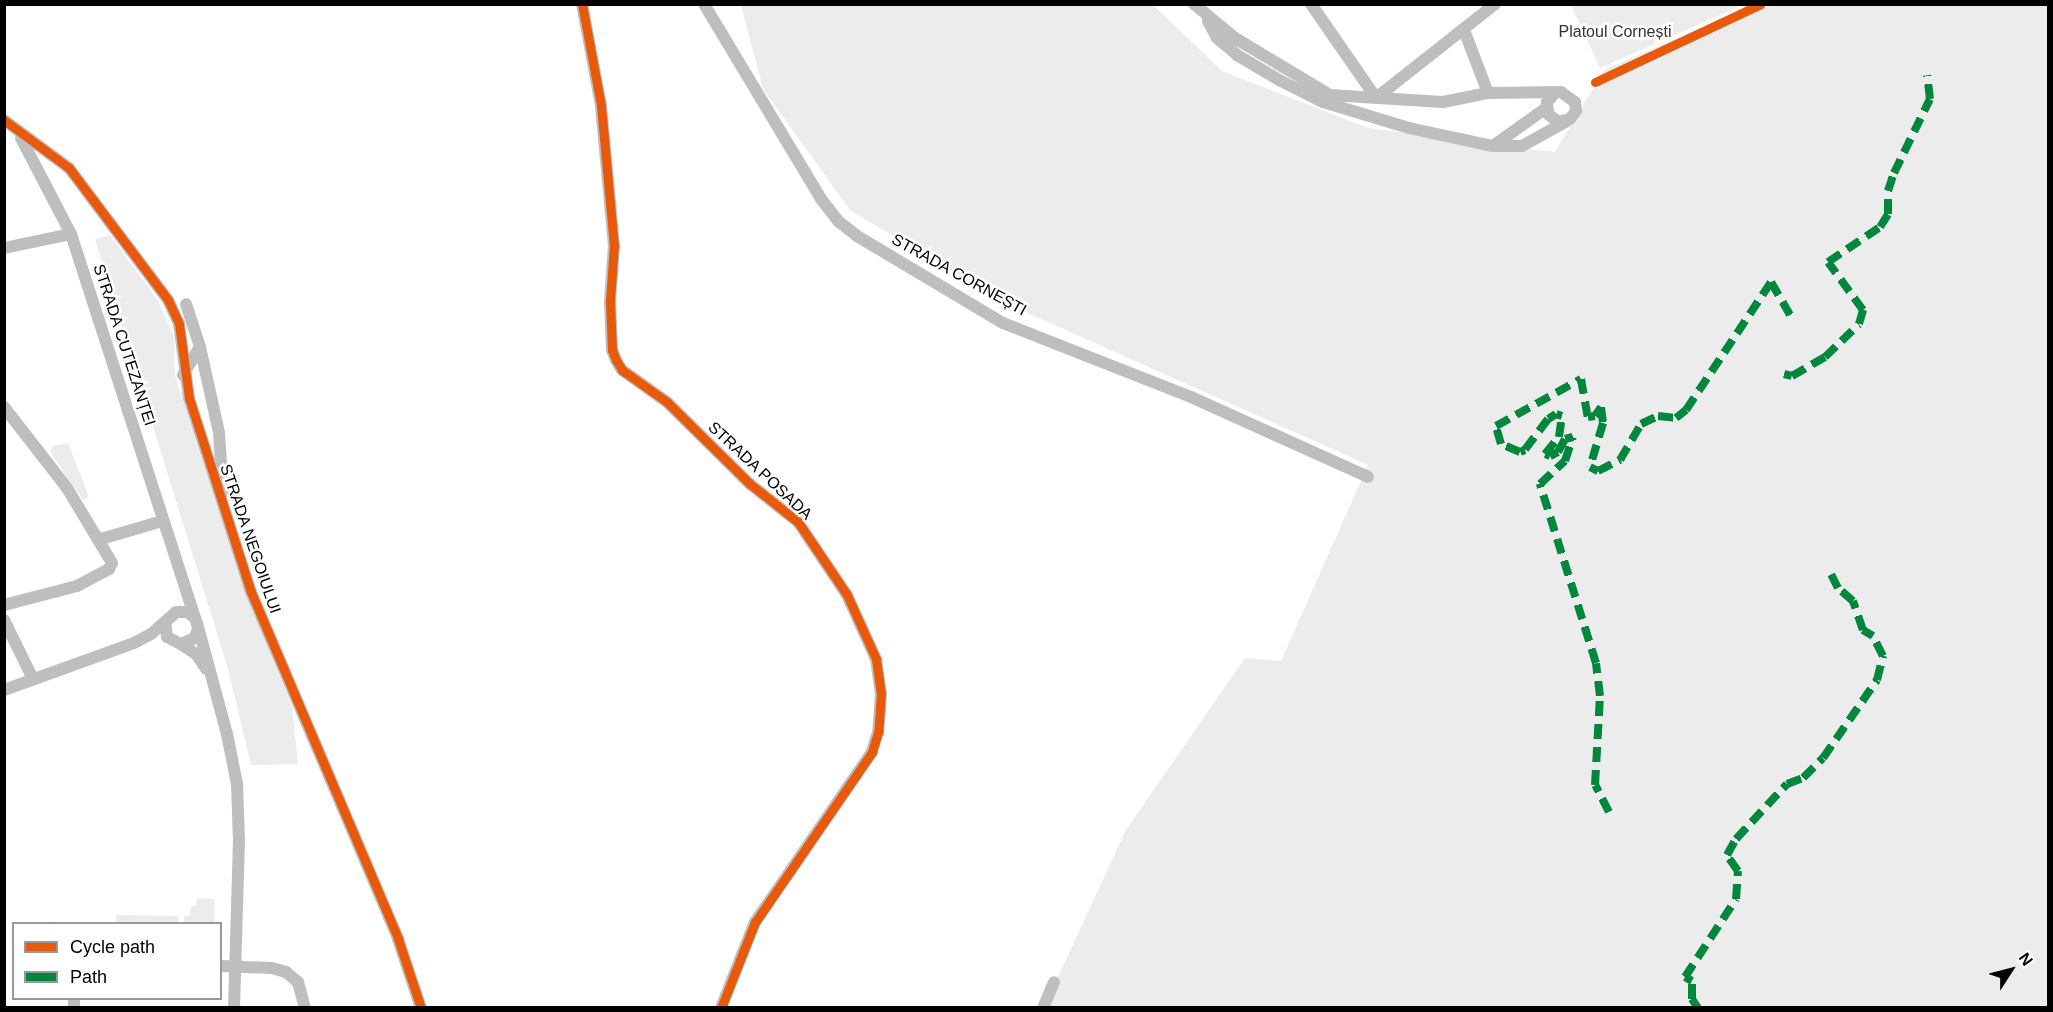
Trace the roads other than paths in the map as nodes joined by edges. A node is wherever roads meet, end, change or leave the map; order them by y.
1 (582, 4) edge
2 (704, 4) edge
3 (1194, 4) edge
4 (1311, 4) edge
5 (1495, 4) edge
6 (1205, 16) junction
7 (1464, 30) junction
8 (1488, 93) junction
9 (1554, 94) junction
10 (1376, 98) junction
11 (1546, 108) junction
12 (1570, 119) junction
13 (4, 120) edge
14 (17, 132) junction
15 (1493, 146) junction
16 (71, 234) junction
17 (4, 248) edge
18 (186, 304) dead end
19 (200, 347) junction
20 (183, 375) junction
21 (4, 407) edge
22 (9, 421) edge
23 (1368, 477) dead end
24 (222, 511) junction
25 (162, 521) junction
26 (101, 539) junction
27 (180, 578) junction
28 (4, 605) edge
29 (169, 618) junction
30 (4, 620) edge
31 (197, 623) junction
32 (134, 643) junction
33 (176, 643) junction
34 (210, 675) junction
35 (32, 677) junction
36 (4, 690) edge
37 (222, 966) edge
38 (234, 967) junction
39 (1054, 982) dead end
40 (234, 1008) edge
41 (305, 1008) edge
42 (422, 1008) edge
43 (721, 1008) edge
44 (1043, 1008) edge

1 - 43 street, STRADA POSADA
2 - 23 street, STRADA CORNEȘTI
3 - 6 street
4 - 10 street
5 - 7 street
6 - 10 street
6 - 15 street
7 - 8 street
7 - 10 street
8 - 9 street
8 - 10 street
9 - 11 street
9 - 12 street
11 - 12 street
11 - 15 street
12 - 15 street
13 - 14 street, STRADA NEGOIULUI
14 - 16 street, STRADA CUTEZANȚEI
14 - 20 street, STRADA NEGOIULUI
16 - 17 street
16 - 25 street, STRADA CUTEZANȚEI
18 - 19 street, STRADA NEGOIULUI
19 - 20 street
19 - 24 street, STRADA NEGOIULUI
20 - 24 street, STRADA NEGOIULUI
21 - 22 street
22 - 26 street
24 - 42 street, STRADA NEGOIULUI
25 - 26 street
25 - 27 street, STRADA CUTEZANȚEI
25 - 34 street
26 - 28 street
27 - 29 street, STRADA CUTEZANȚEI
27 - 31 street, STRADA CUTEZANȚEI
29 - 31 street
29 - 32 street
29 - 33 street
30 - 35 street
31 - 33 street
31 - 34 street, STRADA CUTEZANȚEI
32 - 33 street
32 - 35 street
33 - 34 street, STRADA CUTEZANȚEI
34 - 38 street, STRADA CUTEZANȚEI
35 - 36 street
37 - 38 street
38 - 40 street, STRADA CUTEZANȚEI
38 - 41 street
39 - 44 street

